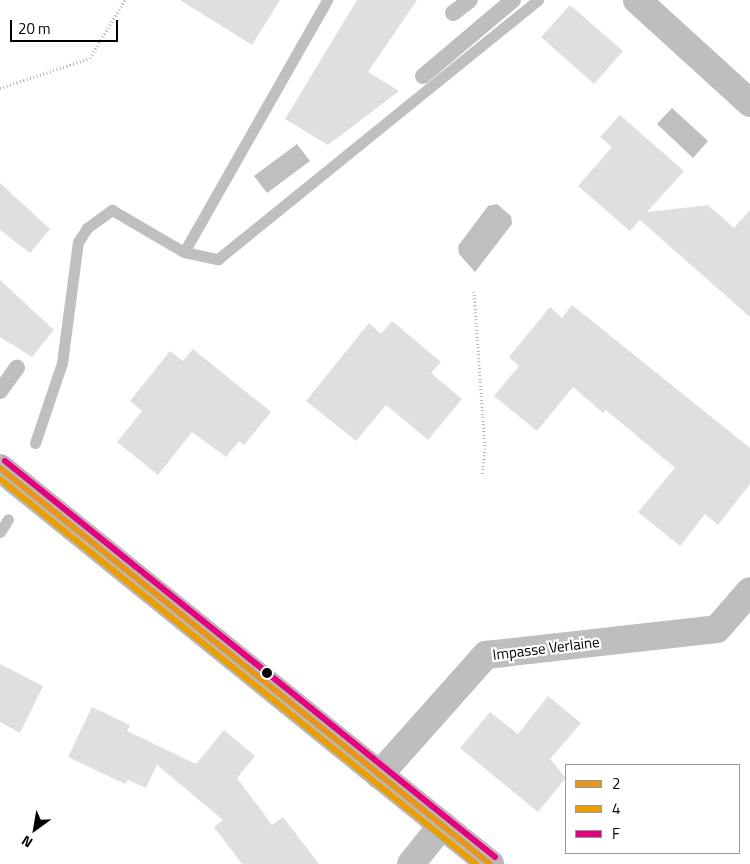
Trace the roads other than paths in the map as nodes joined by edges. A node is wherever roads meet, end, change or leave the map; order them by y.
1 (470, 0) edge
2 (513, 0) edge
3 (637, 0) edge
4 (453, 13) dead end
5 (424, 76) dead end
6 (750, 104) edge
7 (17, 368) dead end
8 (0, 391) edge
9 (0, 468) edge
10 (750, 592) edge
11 (379, 775) junction
12 (442, 825) junction
13 (411, 864) edge
14 (490, 864) edge

1 - 4 lane
2 - 5 lane
3 - 6 street
7 - 8 lane
9 - 11 main road
10 - 11 street, Impasse Verlaine
11 - 12 main road
12 - 13 street
12 - 14 main road

